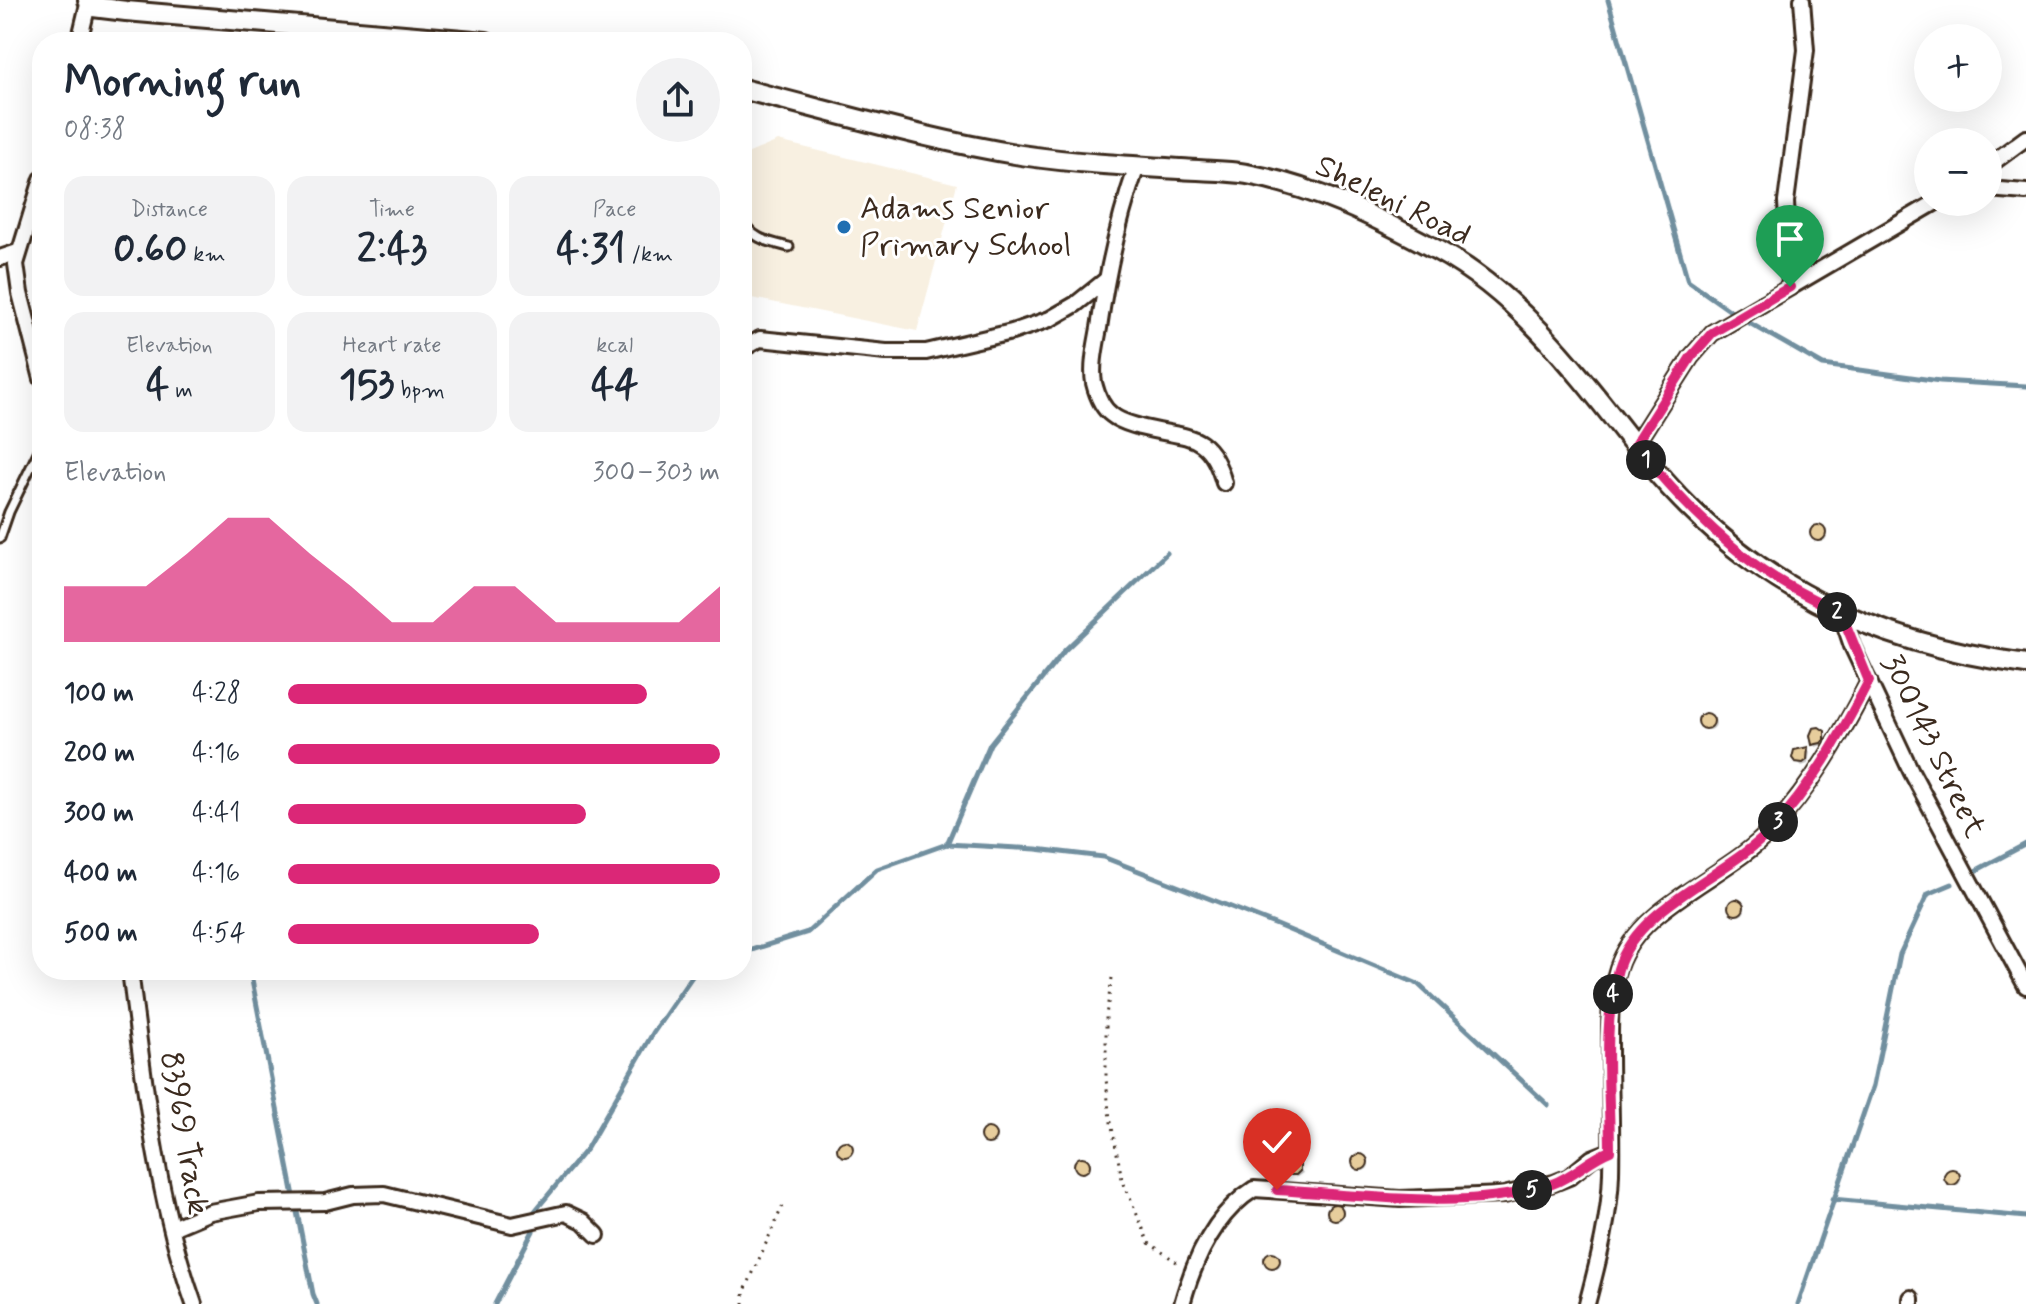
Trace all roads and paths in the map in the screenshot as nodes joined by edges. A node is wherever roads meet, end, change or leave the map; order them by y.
1 (1802, 0) edge
2 (92, 2) edge
3 (144, 6) edge
4 (82, 32) edge
5 (391, 32) edge
6 (752, 91) edge
7 (2026, 138) edge
8 (2002, 156) edge
9 (1137, 166) junction
10 (2002, 190) edge
11 (2026, 192) edge
12 (32, 209) edge
13 (1914, 215) edge
14 (752, 234) edge
15 (789, 247) dead end
16 (18, 252) junction
17 (0, 258) edge
18 (1106, 280) junction
19 (1790, 287) junction
20 (25, 312) junction
21 (32, 318) edge
22 (32, 340) edge
23 (752, 343) edge
24 (1635, 445) junction
25 (32, 465) edge
26 (1224, 483) dead end
27 (0, 538) edge
28 (1841, 613) junction
29 (2026, 664) edge
30 (1869, 681) junction
31 (1112, 978) dead end
32 (131, 980) edge
33 (2026, 986) edge
34 (1610, 1151) junction
35 (783, 1205) dead end
36 (172, 1228) junction
37 (597, 1235) dead end
38 (1190, 1272) junction
39 (194, 1304) edge
40 (744, 1304) edge
41 (1182, 1304) edge
42 (1587, 1304) edge

1 - 19 street
2 - 3 street
2 - 4 street
3 - 5 street
6 - 9 street, Sheleni Road
7 - 8 street
9 - 18 street
9 - 24 street, Sheleni Road
10 - 11 street
12 - 16 street
13 - 19 street
14 - 15 lane
16 - 17 street
16 - 20 street
18 - 23 street
18 - 26 street
19 - 24 street
20 - 21 street
20 - 22 street
24 - 28 street, Sheleni Road
25 - 27 lane
28 - 29 street, Sheleni Road
28 - 30 street, 300143 Street
30 - 33 street, 300143 Street
30 - 34 street
31 - 38 path
32 - 36 street, 83969 Track
34 - 38 street
34 - 42 street
35 - 40 path
36 - 37 street
36 - 39 street, 83969 Track
38 - 41 street

